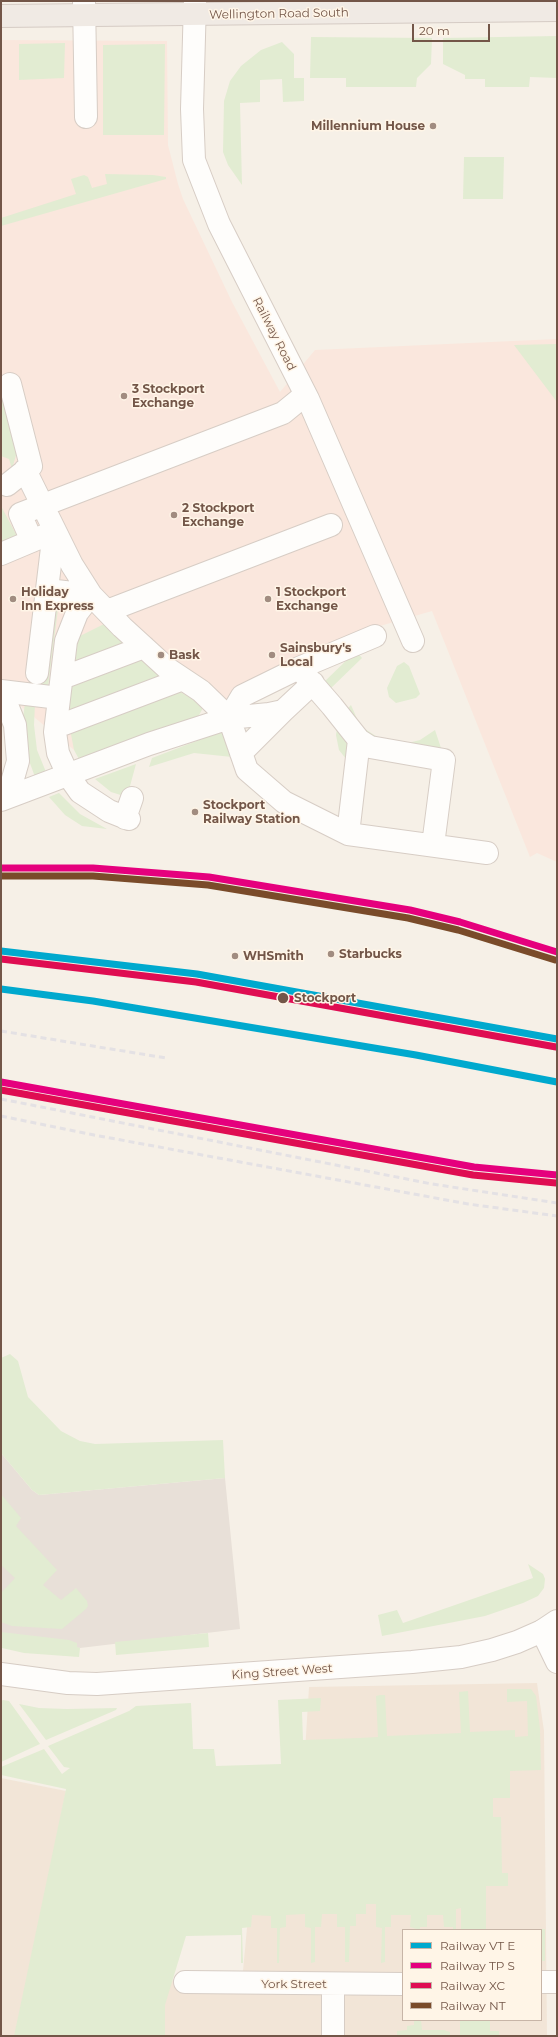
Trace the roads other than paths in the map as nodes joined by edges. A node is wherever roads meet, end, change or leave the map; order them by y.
1 (84, 8) edge
2 (195, 8) edge
3 (557, 10) edge
4 (1, 16) edge
5 (86, 117) dead end
6 (10, 384) dead end
7 (306, 395) junction
8 (26, 470) junction
9 (4, 480) edge
10 (41, 506) junction
11 (20, 514) junction
12 (331, 526) dead end
13 (54, 531) junction
14 (32, 541) junction
15 (1, 554) edge
16 (47, 590) junction
17 (91, 595) junction
18 (107, 611) junction
19 (375, 636) dead end
20 (413, 641) dead end
21 (144, 647) junction
22 (306, 675) junction
23 (183, 679) junction
24 (36, 685) junction
25 (60, 688) junction
26 (1, 692) edge
27 (1, 698) edge
28 (284, 711) junction
29 (229, 718) junction
30 (56, 727) junction
31 (359, 740) junction
32 (241, 753) junction
33 (68, 775) junction
34 (1, 795) edge
35 (1, 800) edge
36 (128, 812) dead end
37 (348, 834) junction
38 (432, 845) junction
39 (487, 853) dead end
40 (549, 1626) edge
41 (557, 1662) edge
42 (1, 1674) edge
43 (185, 1982) dead end
44 (542, 1982) edge
45 (557, 1982) edge
46 (333, 1984) junction
47 (402, 1984) edge
48 (333, 2036) edge

1 - 2 highway, Wellington Road South
1 - 4 highway, Wellington Road South
1 - 5 street
2 - 3 highway, Wellington Road South
2 - 7 street, Railway Road
6 - 8 street
7 - 10 street
7 - 20 street, Railway Road
8 - 9 street
8 - 10 street
9 - 11 street
10 - 11 street
10 - 13 street
11 - 14 street
12 - 18 street
13 - 14 street
13 - 16 street
13 - 17 street
14 - 15 street
16 - 17 street
16 - 24 street
17 - 18 street
17 - 25 street
18 - 21 street
19 - 22 street
21 - 23 street
21 - 25 street
22 - 28 street
22 - 29 street
22 - 31 street
23 - 29 street
23 - 30 street
24 - 25 street
24 - 26 street
25 - 30 street
27 - 34 street
28 - 29 street
28 - 32 street
29 - 32 street
29 - 33 street
30 - 33 street
31 - 37 street
31 - 38 street
32 - 37 street
33 - 35 street
33 - 36 street
37 - 38 street
38 - 39 street
40 - 41 street
40 - 42 street, King Street West
43 - 46 street, York Street
44 - 45 street
46 - 47 street, York Street
46 - 48 street

